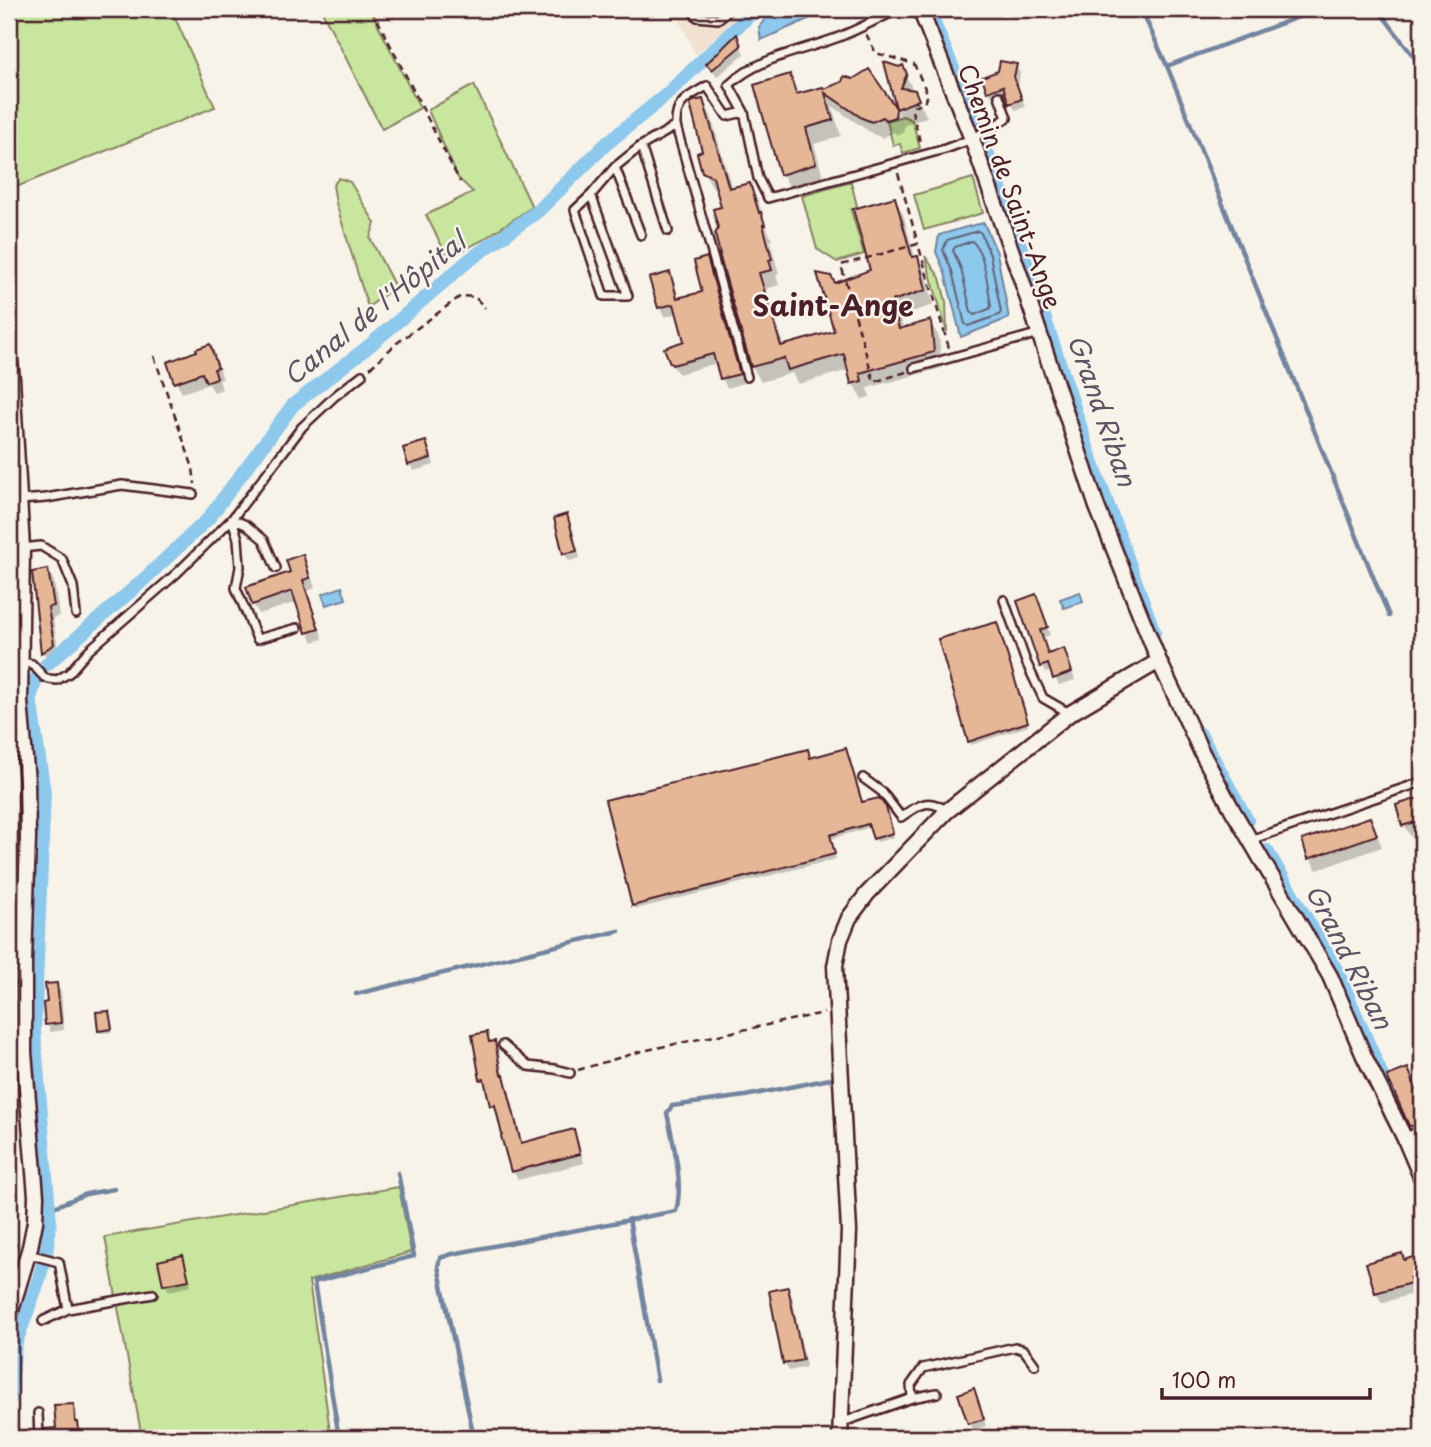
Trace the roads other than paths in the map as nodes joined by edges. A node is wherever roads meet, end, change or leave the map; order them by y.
1 (691, 9) edge
2 (730, 9) edge
3 (899, 9) edge
4 (920, 9) edge
5 (999, 96) dead end
6 (744, 111) junction
7 (676, 126) junction
8 (972, 139) junction
9 (641, 146) junction
10 (615, 167) junction
11 (591, 195) junction
12 (668, 231) dead end
13 (641, 235) dead end
14 (1040, 333) junction
15 (9, 351) edge
16 (914, 368) road end
17 (362, 375) road end
18 (747, 377) dead end
19 (12, 439) edge
20 (193, 495) road end
21 (20, 500) junction
22 (232, 519) junction
23 (22, 548) junction
24 (276, 568) dead end
25 (16, 589) edge
26 (1004, 600) dead end
27 (76, 614) dead end
28 (297, 628) dead end
29 (1158, 661) junction
30 (21, 662) junction
31 (14, 701) edge
32 (1069, 713) junction
33 (863, 779) dead end
34 (1422, 782) edge
35 (947, 811) junction
36 (1250, 840) junction
37 (503, 1045) dead end
38 (570, 1073) road end
39 (1422, 1128) edge
40 (1405, 1139) junction
41 (1422, 1179) edge
42 (28, 1254) junction
43 (153, 1294) dead end
44 (68, 1309) junction
45 (9, 1317) edge
46 (43, 1321) dead end
47 (1035, 1365) dead end
48 (937, 1393) dead end
49 (912, 1398) junction
50 (38, 1413) dead end
51 (840, 1423) junction
52 (39, 1438) edge
53 (840, 1438) edge

1 - 2 lane
3 - 6 lane
4 - 8 street, Chemin de Saint-Ange
5 - 8 lane
6 - 7 lane
6 - 8 lane
7 - 9 lane
7 - 18 lane
8 - 14 street, Chemin de Saint-Ange
9 - 10 lane
9 - 12 lane
10 - 11 lane
10 - 13 lane
11 - 11 lane
14 - 16 lane
14 - 29 street, Chemin de Saint-Ange
15 - 19 street
17 - 22 lane
19 - 21 street
20 - 21 lane
21 - 23 street
22 - 24 lane
22 - 28 lane
22 - 30 lane
23 - 25 street
23 - 27 lane
25 - 30 street
26 - 32 lane
29 - 32 street
29 - 36 street, Chemin de Saint-Ange
30 - 31 street
31 - 42 street
32 - 35 street
33 - 35 lane
34 - 36 lane
35 - 51 street
36 - 40 street, Chemin de Saint-Ange
37 - 38 lane
39 - 40 lane
40 - 41 street, Chemin de Saint-Ange
42 - 44 lane
42 - 45 street
43 - 44 lane
44 - 46 lane
47 - 49 lane
48 - 49 lane
49 - 51 lane
50 - 52 lane
51 - 53 street

